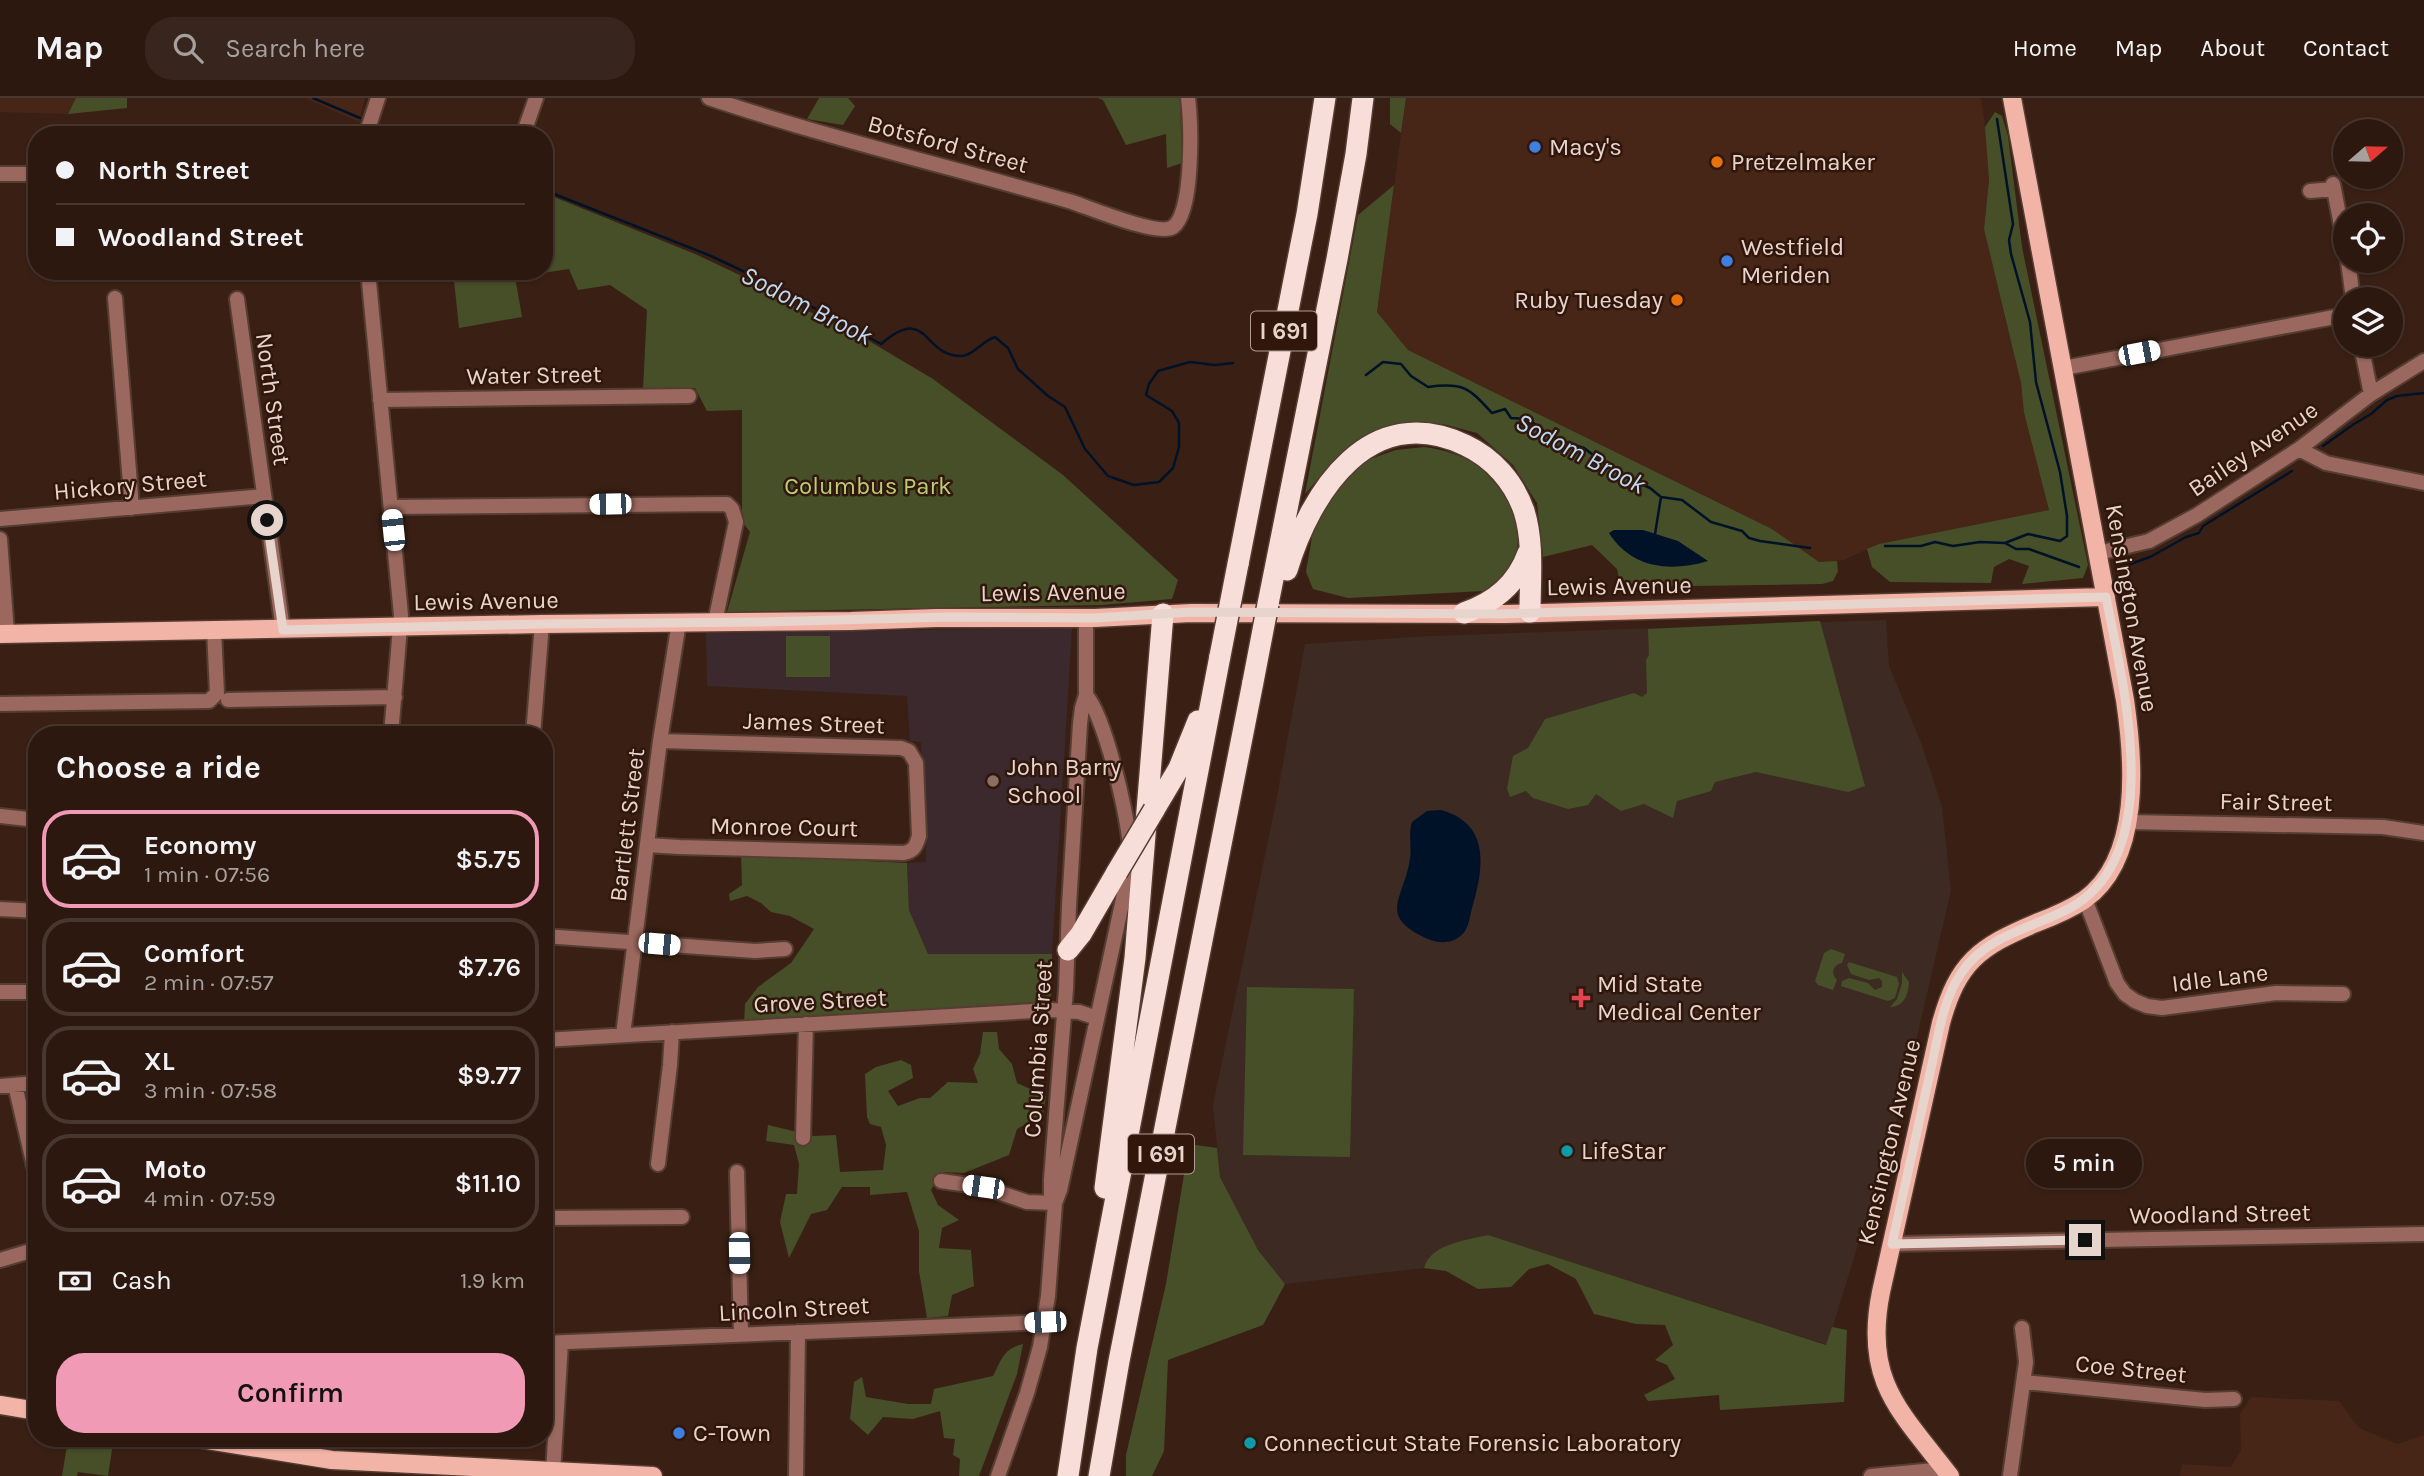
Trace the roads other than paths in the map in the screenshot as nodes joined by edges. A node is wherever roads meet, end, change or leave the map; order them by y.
1 (378, 98) edge
2 (536, 98) edge
3 (709, 98) edge
4 (1188, 98) edge
5 (1325, 98) edge
6 (1363, 98) edge
7 (2012, 98) edge
8 (750, 105) edge
9 (369, 126) edge
10 (526, 126) edge
11 (0, 174) edge
12 (28, 174) edge
13 (2310, 191) dead end
14 (2337, 203) edge
15 (369, 280) edge
16 (115, 298) dead end
17 (236, 299) dead end
18 (2333, 317) edge
19 (2363, 357) edge
20 (2424, 361) edge
21 (2064, 368) junction
22 (2371, 394) junction
23 (689, 396) dead end
24 (380, 401) junction
25 (2299, 449) junction
26 (2424, 483) edge
27 (264, 496) junction
28 (391, 507) junction
29 (132, 508) junction
30 (0, 519) edge
31 (0, 539) edge
32 (1529, 548) junction
33 (2098, 553) junction
34 (1282, 564) junction
35 (2106, 597) junction
36 (1530, 612) junction
37 (1464, 613) junction
38 (1163, 614) junction
39 (1086, 618) junction
40 (679, 622) junction
41 (715, 622) junction
42 (542, 624) junction
43 (400, 627) junction
44 (214, 629) junction
45 (283, 630) junction
46 (4, 634) edge
47 (1218, 661) junction
48 (1086, 695) junction
49 (395, 697) junction
50 (228, 701) dead end
51 (0, 705) edge
52 (392, 726) edge
53 (534, 726) edge
54 (660, 741) junction
55 (0, 816) edge
56 (28, 819) edge
57 (2127, 822) junction
58 (2424, 833) edge
59 (647, 845) junction
60 (916, 846) joint
61 (2085, 899) junction
62 (0, 909) edge
63 (28, 910) edge
64 (553, 937) edge
65 (635, 942) junction
66 (785, 949) dead end
67 (1068, 950) junction
68 (0, 992) edge
69 (28, 992) edge
70 (2343, 994) dead end
71 (1065, 1010) junction
72 (1097, 1018) junction
73 (806, 1024) junction
74 (672, 1032) junction
75 (623, 1035) junction
76 (553, 1039) edge
77 (28, 1084) edge
78 (7, 1085) edge
79 (803, 1138) dead end
80 (28, 1151) edge
81 (658, 1164) dead end
82 (737, 1172) dead end
83 (941, 1181) dead end
84 (1055, 1203) junction
85 (682, 1217) dead end
86 (553, 1218) edge
87 (2424, 1234) edge
88 (1892, 1244) junction
89 (28, 1252) edge
90 (0, 1260) edge
91 (1097, 1297) junction
92 (1045, 1322) junction
93 (2022, 1328) dead end
94 (798, 1332) junction
95 (741, 1335) junction
96 (553, 1343) edge
97 (561, 1343) junction
98 (2024, 1381) junction
99 (2234, 1399) dead end
100 (0, 1405) edge
101 (28, 1410) edge
102 (301, 1447) edge
103 (369, 1470) edge
104 (1102, 1471) edge
105 (552, 1472) junction
106 (1948, 1473) edge
107 (653, 1476) edge
108 (796, 1476) edge
109 (998, 1476) edge
110 (1068, 1476) edge
111 (1871, 1476) edge
112 (2010, 1476) edge

1 - 9 street
2 - 10 street
3 - 8 street, Botsford Street
4 - 8 street, Botsford Street
5 - 47 highway, I 691, bridge
6 - 34 highway, I 691
7 - 21 main road, Kensington Avenue
11 - 12 street
13 - 14 street
15 - 24 street
16 - 29 street
17 - 27 street, North Street
18 - 21 street
19 - 22 street
20 - 22 street, Bailey Avenue
21 - 33 main road, Kensington Avenue
22 - 25 street, Bailey Avenue
23 - 24 street, Water Street
24 - 28 street
25 - 26 street
25 - 33 street, Bailey Avenue
27 - 29 street, Hickory Street
27 - 45 street, North Street
28 - 41 street
28 - 43 street
29 - 30 street, Hickory Street
31 - 46 street
32 - 34 highway
32 - 36 highway
32 - 37 highway
33 - 35 main road, Kensington Avenue
34 - 104 highway, I 691, bridge
35 - 36 main road, Lewis Avenue
35 - 57 main road, Kensington Avenue
36 - 37 main road, Lewis Avenue
37 - 38 main road, Lewis Avenue
38 - 39 main road, Lewis Avenue
38 - 91 highway
39 - 41 main road, Lewis Avenue
39 - 48 street, Columbia Street
40 - 41 main road, Lewis Avenue
40 - 42 main road, Lewis Avenue
40 - 54 street, Bartlett Street
42 - 43 main road, Lewis Avenue
42 - 53 street
43 - 45 main road, Lewis Avenue
43 - 49 street
44 - 45 main road, Lewis Avenue
44 - 46 main road, Lewis Avenue
44 - 51 street
47 - 67 highway, bridge
47 - 91 highway, I 691
48 - 67 street, Columbia Street
48 - 72 street
49 - 50 street
49 - 52 street
54 - 59 street, Bartlett Street
54 - 60 street, James Street
55 - 56 street
57 - 58 street, Fair Street
57 - 61 main road, Kensington Avenue
59 - 60 street, Monroe Court
59 - 65 street, Bartlett Street
61 - 70 street, Idle Lane
61 - 88 main road, Kensington Avenue
62 - 63 street
64 - 65 street
65 - 66 street
65 - 75 street, Bartlett Street
67 - 71 street, Columbia Street
68 - 69 street
71 - 72 street, Grove Street
71 - 73 street, Grove Street
71 - 84 street, Columbia Street
72 - 84 street
73 - 74 street, Grove Street
73 - 79 street
74 - 75 street, Grove Street
74 - 81 street
75 - 76 street, Grove Street
77 - 78 street
78 - 80 street
82 - 95 street
83 - 84 street
84 - 92 street, Columbia Street
85 - 86 street
87 - 88 street, Woodland Street
88 - 106 main road, Kensington Avenue
89 - 90 street
91 - 110 highway, I 691
92 - 94 street, Lincoln Street
92 - 109 street, Columbia Street
93 - 98 street
94 - 95 street, Lincoln Street
94 - 108 street
95 - 97 street, Lincoln Street
96 - 97 street, Lincoln Street
97 - 105 street
98 - 99 street, Coe Street
98 - 112 street
100 - 101 main road
102 - 103 main road
103 - 105 main road
105 - 107 main road
106 - 111 street

